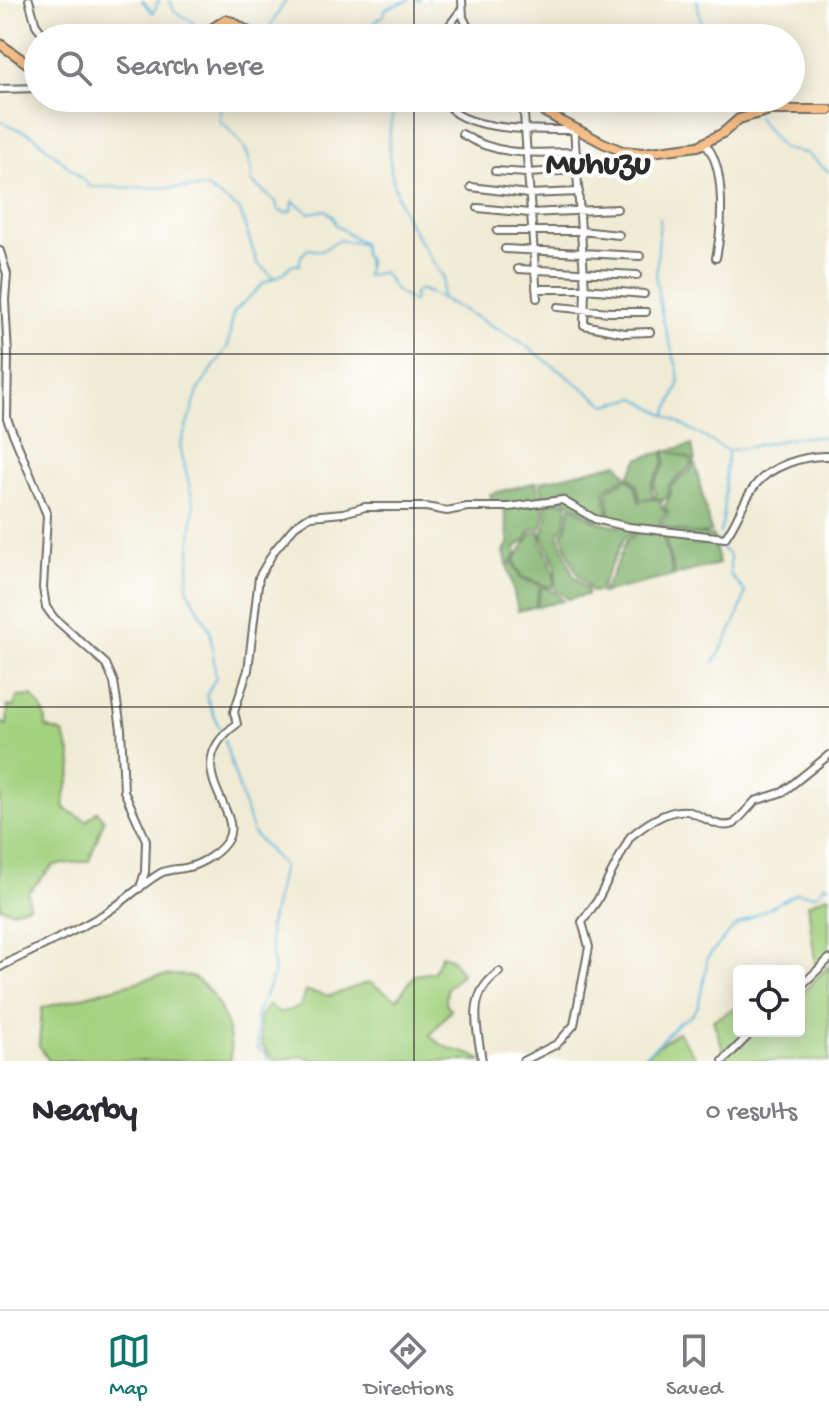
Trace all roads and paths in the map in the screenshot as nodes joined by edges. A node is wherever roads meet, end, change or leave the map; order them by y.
1 (29, 0) edge
2 (462, 0) edge
3 (461, 10) junction
4 (36, 24) edge
5 (450, 24) edge
6 (467, 24) edge
7 (0, 44) edge
8 (24, 61) edge
9 (24, 88) edge
10 (0, 89) edge
11 (805, 110) edge
12 (829, 110) edge
13 (455, 112) edge
14 (524, 112) edge
15 (546, 112) edge
16 (765, 112) edge
17 (524, 129) junction
18 (574, 129) junction
19 (462, 134) dead end
20 (704, 143) junction
21 (576, 152) junction
22 (526, 154) junction
23 (577, 170) junction
24 (495, 171) dead end
25 (527, 173) junction
26 (471, 187) dead end
27 (579, 192) junction
28 (528, 194) junction
29 (478, 208) dead end
30 (617, 209) dead end
31 (580, 211) junction
32 (529, 213) junction
33 (497, 231) dead end
34 (581, 231) junction
35 (531, 232) junction
36 (619, 235) dead end
37 (505, 249) dead end
38 (0, 251) edge
39 (532, 251) junction
40 (582, 252) junction
41 (640, 256) dead end
42 (716, 258) dead end
43 (518, 269) dead end
44 (534, 269) junction
45 (584, 271) junction
46 (637, 275) dead end
47 (536, 289) junction
48 (585, 289) junction
49 (644, 294) dead end
50 (537, 298) dead end
51 (2, 301) edge
52 (558, 307) dead end
53 (584, 309) junction
54 (646, 312) dead end
55 (650, 332) dead end
56 (829, 456) edge
57 (829, 755) edge
58 (140, 888) junction
59 (829, 959) edge
60 (0, 967) edge
61 (499, 972) dead end
62 (805, 982) edge
63 (747, 1037) edge
64 (482, 1061) edge
65 (523, 1061) edge
66 (723, 1061) edge

1 - 4 street
2 - 3 street
3 - 5 street
3 - 6 street
7 - 8 main road
9 - 10 street
11 - 12 main road
13 - 17 street
14 - 17 street
15 - 18 main road
16 - 20 main road
17 - 18 street
17 - 22 street
18 - 20 main road
18 - 21 street
19 - 22 street
20 - 42 street
21 - 22 street
21 - 23 street
22 - 25 street
23 - 25 street
23 - 27 street
24 - 25 street
25 - 28 street
26 - 28 street
27 - 28 street
27 - 31 street
28 - 32 street
29 - 32 street
30 - 31 street
31 - 32 street
31 - 34 street
32 - 35 street
33 - 35 street
34 - 35 street
34 - 36 street
34 - 40 street
35 - 39 street
37 - 39 street
38 - 51 street
39 - 40 street
39 - 44 street
40 - 41 street
40 - 45 street
43 - 44 street
44 - 45 street
44 - 47 street
45 - 46 street
45 - 48 street
47 - 48 street
47 - 50 street
48 - 49 street
48 - 53 street
51 - 58 street
52 - 53 street
53 - 54 street
53 - 55 street
56 - 58 street
57 - 65 street
58 - 60 street
59 - 62 street
61 - 64 street
63 - 66 street

